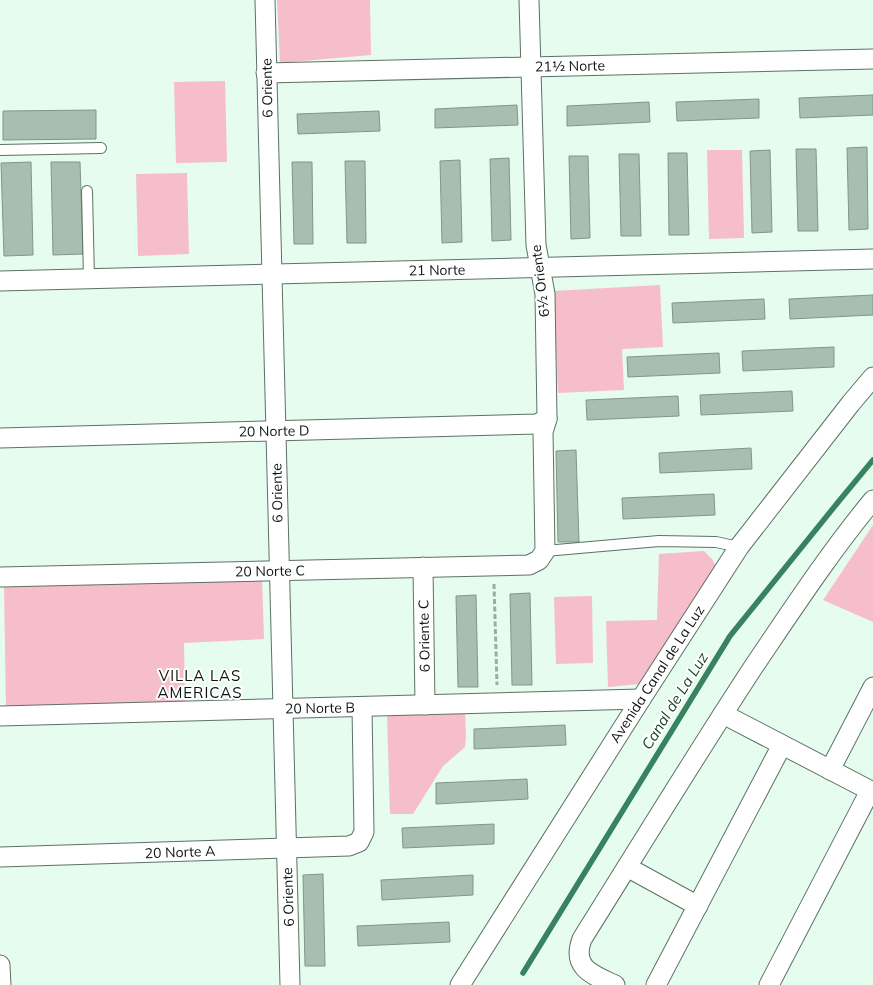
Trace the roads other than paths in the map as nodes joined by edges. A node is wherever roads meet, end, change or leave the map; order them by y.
1 (265, 0) edge
2 (529, 0) edge
3 (873, 60) edge
4 (531, 67) junction
5 (266, 73) junction
6 (101, 148) dead end
7 (0, 150) edge
8 (87, 191) dead end
9 (873, 259) edge
10 (540, 267) junction
11 (272, 274) junction
12 (88, 279) junction
13 (0, 281) edge
14 (873, 377) edge
15 (547, 419) junction
16 (276, 431) junction
17 (0, 438) edge
18 (871, 505) edge
19 (739, 547) junction
20 (542, 555) junction
21 (423, 567) junction
22 (279, 570) junction
23 (0, 577) edge
24 (873, 687) edge
25 (641, 699) junction
26 (425, 705) junction
27 (362, 706) junction
28 (283, 708) junction
29 (723, 714) junction
30 (0, 716) edge
31 (782, 745) junction
32 (830, 770) junction
33 (871, 792) edge
34 (286, 848) junction
35 (0, 857) edge
36 (627, 867) junction
37 (698, 906) junction
38 (0, 965) edge
39 (0, 985) edge
40 (290, 985) edge
41 (460, 985) edge
42 (615, 985) edge
43 (656, 985) edge
44 (769, 985) edge

1 - 5 street, 6 Oriente
2 - 4 street, 6½ Oriente
3 - 4 street, 21½ Norte
4 - 5 street, 21½ Norte
4 - 10 street, 6½ Oriente
5 - 11 street, 6 Oriente
6 - 7 lane
8 - 12 lane
9 - 10 street, 21 Norte
10 - 11 street, 21 Norte
10 - 15 street, 6½ Oriente
11 - 12 street, 21 Norte
11 - 16 street, 6 Oriente
12 - 13 street, 21 Norte
14 - 19 street, Avenida Canal de La Luz
15 - 16 street, 20 Norte D
15 - 20 street, 6½ Oriente
16 - 17 street, 20 Norte D
16 - 22 street, 6 Oriente
18 - 29 street
19 - 20 lane
19 - 25 street, Avenida Canal de La Luz
20 - 21 street, 20 Norte C
21 - 22 street, 20 Norte C
21 - 26 street, 6 Oriente C
22 - 23 street, 20 Norte C
22 - 28 street, 6 Oriente
24 - 32 street
25 - 26 street, 20 Norte B
25 - 41 street, Avenida Canal de La Luz
26 - 27 street, 20 Norte B
27 - 28 street, 20 Norte B
27 - 34 street, 20 Norte A
28 - 30 street, 20 Norte B
28 - 34 street, 6 Oriente
29 - 31 street
29 - 36 street
31 - 32 street
31 - 37 street
32 - 33 street
33 - 44 street
34 - 35 street, 20 Norte A
34 - 40 street, 6 Oriente
36 - 37 street
36 - 42 street
37 - 43 street
38 - 39 street

